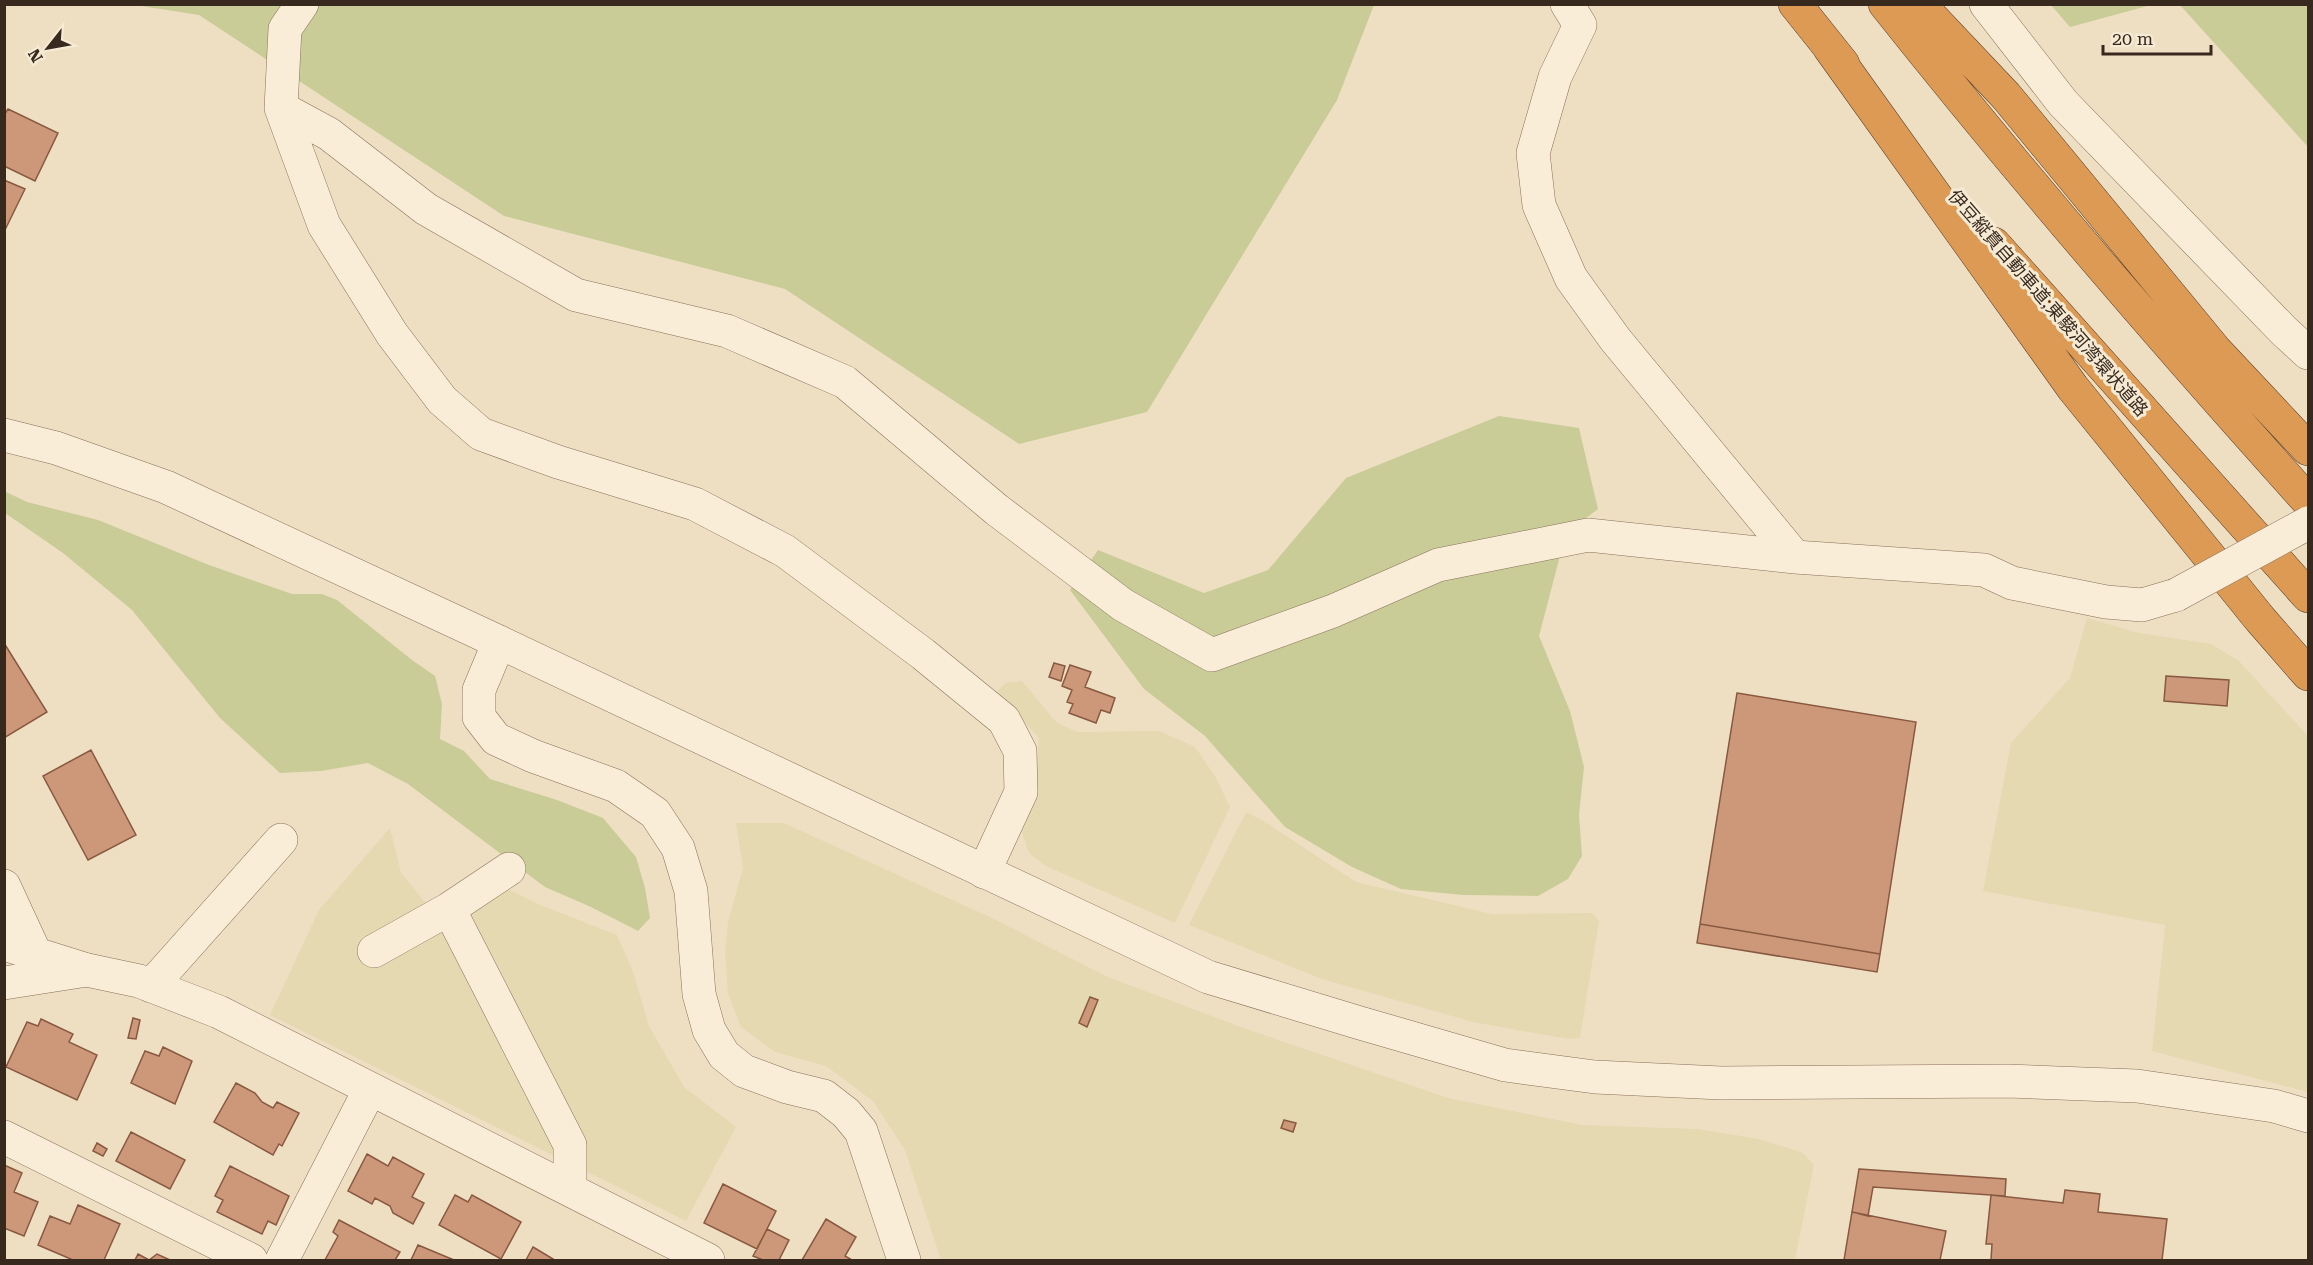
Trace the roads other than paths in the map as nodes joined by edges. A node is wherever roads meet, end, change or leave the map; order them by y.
1 (302, 4) edge
2 (1567, 4) edge
3 (1795, 4) edge
4 (1885, 4) edge
5 (1919, 4) edge
6 (1986, 4) edge
7 (1829, 47) junction
8 (281, 108) junction
9 (2308, 353) edge
10 (4, 435) edge
11 (2308, 449) edge
12 (2308, 501) edge
13 (2308, 523) edge
14 (1795, 557) junction
15 (2308, 596) edge
16 (499, 642) junction
17 (2308, 674) edge
18 (280, 840) dead end
19 (509, 869) dead end
20 (984, 872) junction
21 (4, 886) edge
22 (449, 909) junction
23 (20, 949) edge
24 (374, 951) dead end
25 (87, 970) junction
26 (4, 983) edge
27 (151, 986) junction
28 (370, 1089) junction
29 (2308, 1116) edge
30 (4, 1137) edge
31 (570, 1191) junction
32 (251, 1260) edge
33 (282, 1260) edge
34 (708, 1260) edge
35 (904, 1260) edge

1 - 8 street
2 - 14 street
3 - 7 highway, 伊豆縦貫自動車道;東駿河湾環状道路
4 - 12 highway
5 - 11 highway
6 - 9 street
7 - 15 highway, 伊豆縦貫自動車道;東駿河湾環状道路
7 - 17 highway
8 - 14 street
8 - 20 street
10 - 16 street
13 - 14 street, bridge
16 - 20 street
16 - 35 street
18 - 27 street
19 - 22 street
20 - 29 street
21 - 23 street
22 - 24 street
22 - 31 street
23 - 25 street
25 - 26 street
25 - 27 street
27 - 28 street
28 - 31 street
28 - 33 street
30 - 32 street
31 - 34 street

